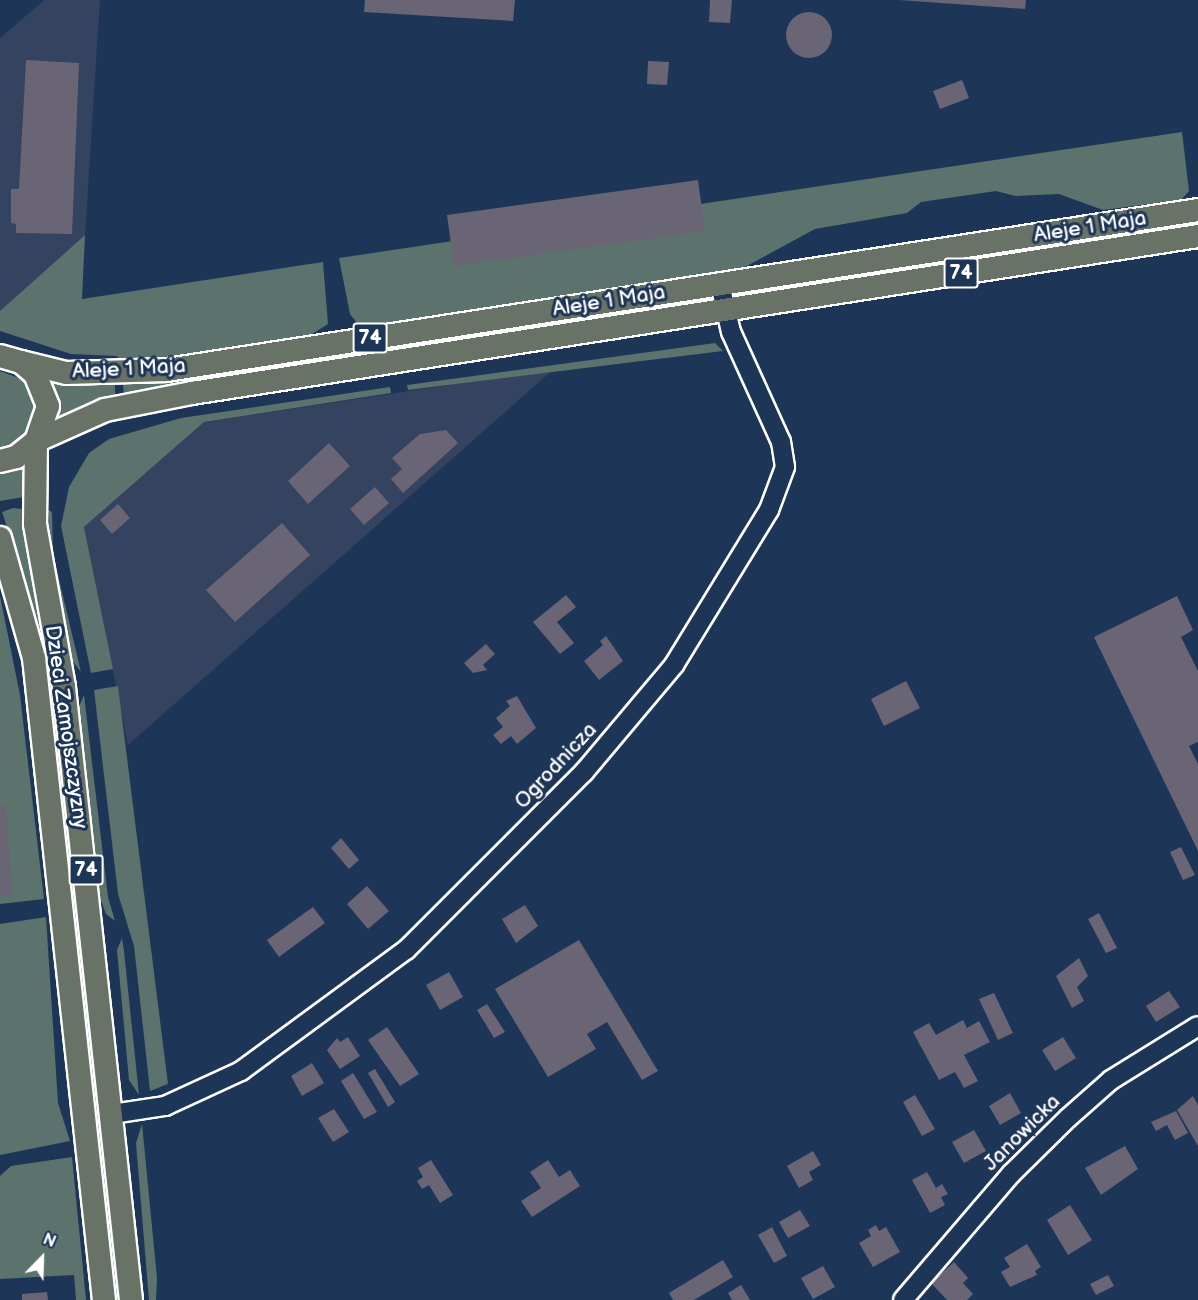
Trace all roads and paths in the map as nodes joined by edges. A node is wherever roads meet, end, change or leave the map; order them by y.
1 (1198, 210) edge
2 (1198, 236) edge
3 (720, 284) junction
4 (725, 310) junction
5 (6, 357) edge
6 (36, 441) junction
7 (0, 461) edge
8 (0, 538) edge
9 (1198, 1026) edge
10 (112, 1114) junction
11 (104, 1300) edge
12 (131, 1300) edge
13 (903, 1300) edge

1 - 3 main road, Aleje 1 Maja / 74
2 - 4 main road, Aleje 1 Maja / 74
3 - 4 street, Ogrodnicza
3 - 5 main road, Aleje 1 Maja / 74
4 - 6 main road, Aleje 1 Maja / 74
4 - 10 street, Ogrodnicza
5 - 6 main road, 74
6 - 7 main road, 74
6 - 10 main road, Dzieci Zamojszczyzny / 74
8 - 11 main road, Dzieci Zamojszczyzny / 74
9 - 13 street, Janowicka
10 - 12 main road, Dzieci Zamojszczyzny / 74

